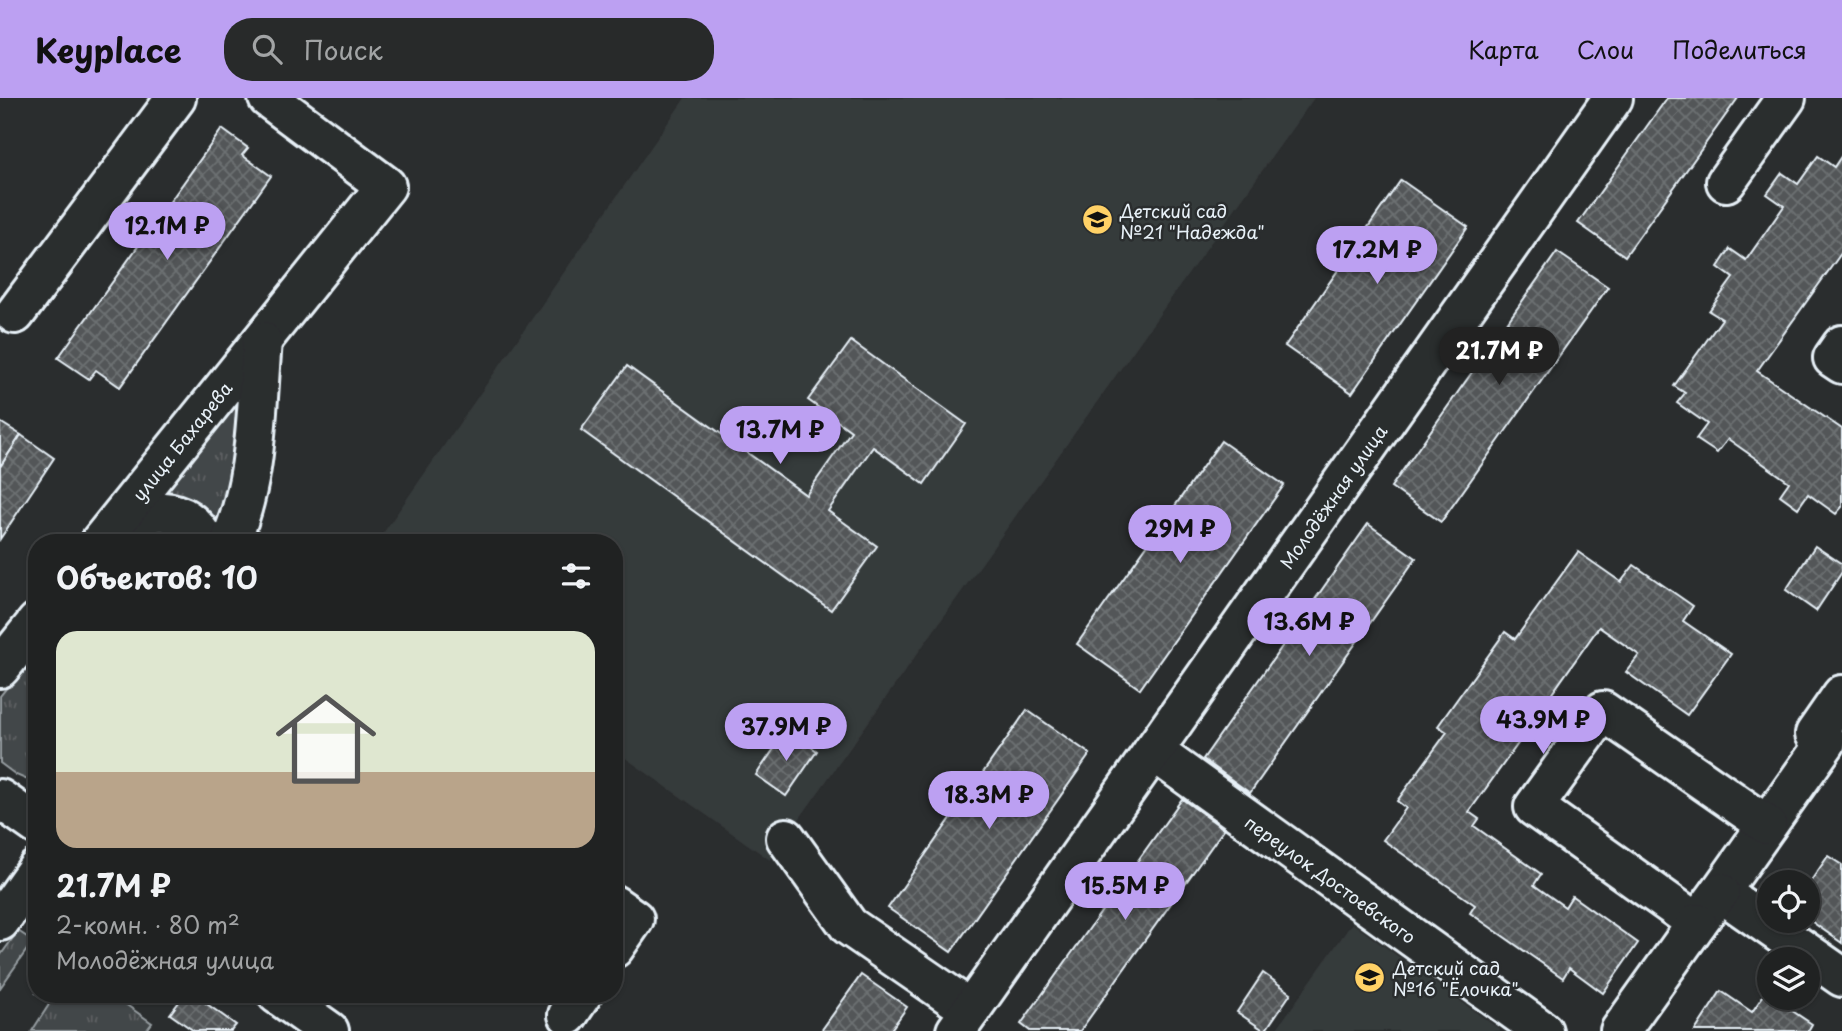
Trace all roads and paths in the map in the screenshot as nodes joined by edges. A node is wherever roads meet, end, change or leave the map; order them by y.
1 (176, 98) edge
2 (268, 98) edge
3 (1613, 98) edge
4 (1786, 98) edge
5 (1726, 181) dead end
6 (15, 314) dead end
7 (262, 341) junction
8 (1842, 345) edge
9 (1842, 364) edge
10 (108, 534) edge
11 (109, 534) edge
12 (198, 534) edge
13 (234, 534) edge
14 (28, 633) edge
15 (0, 668) edge
16 (1842, 695) edge
17 (1834, 747) edge
18 (1153, 751) junction
19 (0, 799) edge
20 (28, 819) edge
21 (1767, 825) junction
22 (786, 838) dead end
23 (28, 882) edge
24 (1720, 892) junction
25 (623, 911) edge
26 (0, 921) edge
27 (1697, 923) junction
28 (623, 935) edge
29 (1842, 977) edge
30 (290, 1003) edge
31 (964, 1021) edge
32 (330, 1031) edge
33 (1543, 1031) edge
34 (1620, 1031) edge

1 - 6 street
2 - 7 street, улица Бахарева
3 - 18 street, Молодёжная улица
4 - 5 street
7 - 10 street, улица Бахарева
7 - 13 street, улица Бахарева
8 - 9 street
11 - 12 street
14 - 15 street
16 - 17 street
17 - 21 street
18 - 31 street, Молодёжная улица
18 - 33 street, переулок Достоевского
19 - 20 street
21 - 24 street
21 - 27 street
22 - 31 street
23 - 26 street
24 - 27 street
24 - 29 street
25 - 28 street
27 - 34 street
30 - 32 street

